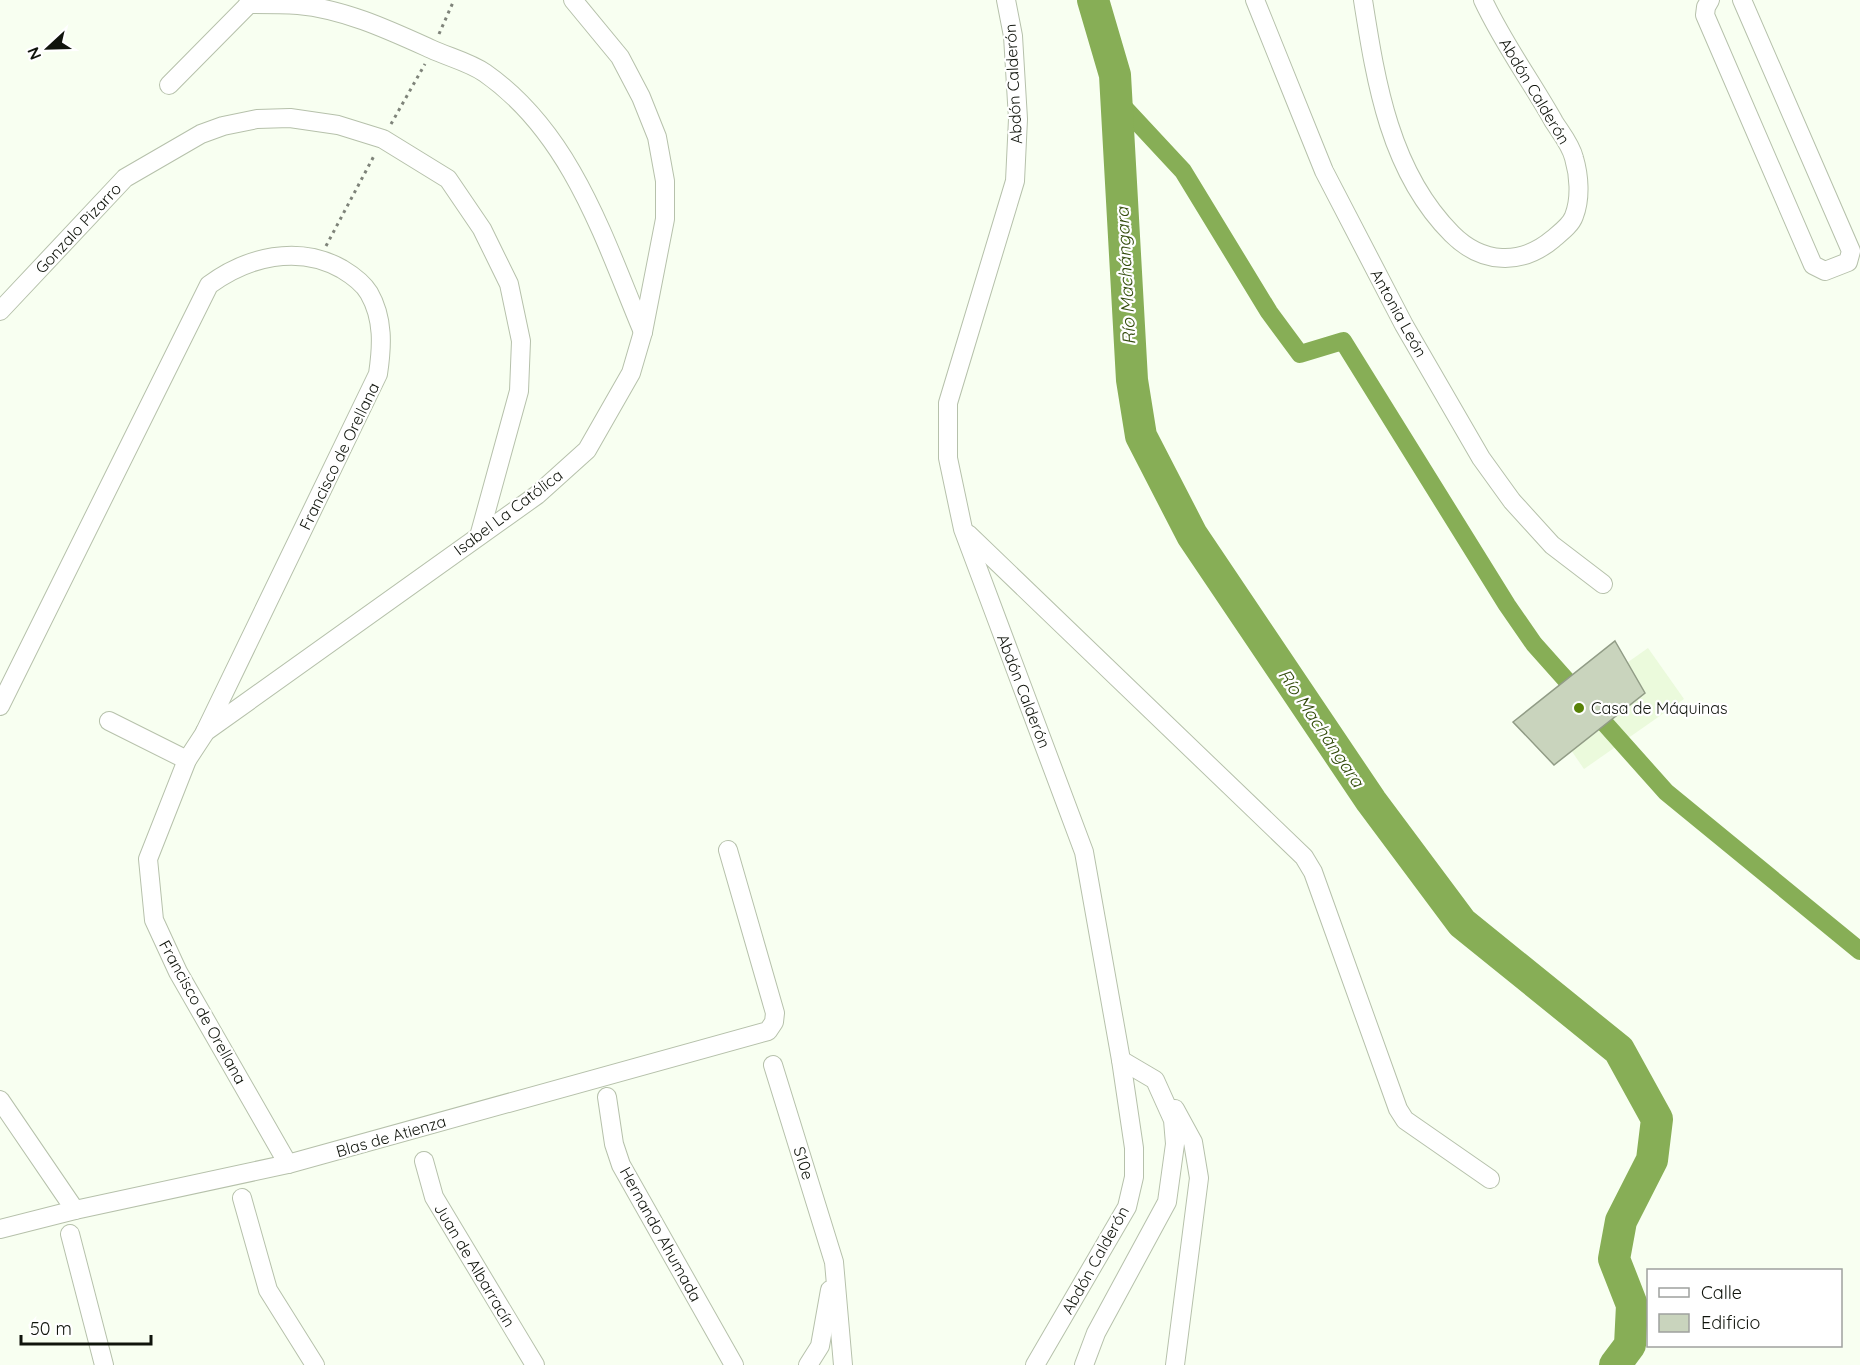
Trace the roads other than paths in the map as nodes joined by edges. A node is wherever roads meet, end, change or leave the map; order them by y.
1 (573, 0) edge
2 (1006, 0) edge
3 (1255, 0) edge
4 (1363, 0) edge
5 (1483, 0) edge
6 (1710, 0) edge
7 (1742, 0) edge
8 (250, 2) edge
9 (169, 86) dead end
10 (0, 311) edge
11 (643, 332) junction
12 (963, 529) junction
13 (480, 533) junction
14 (1603, 584) dead end
15 (0, 706) edge
16 (109, 721) dead end
17 (204, 734) junction
18 (187, 760) junction
19 (728, 850) dead end
20 (1121, 1060) junction
21 (773, 1065) dead end
22 (1163, 1094) junction
23 (607, 1096) dead end
24 (0, 1100) edge
25 (424, 1161) dead end
26 (288, 1164) junction
27 (1490, 1179) dead end
28 (242, 1198) dead end
29 (75, 1210) junction
30 (0, 1229) edge
31 (69, 1234) dead end
32 (834, 1262) junction
33 (104, 1365) edge
34 (315, 1365) edge
35 (536, 1365) edge
36 (734, 1365) edge
37 (808, 1365) edge
38 (843, 1365) edge
39 (1035, 1365) edge
40 (1084, 1365) edge
41 (1175, 1365) edge

1 - 11 street, Isabel La Católica
2 - 12 street, Abdón Calderón
3 - 14 street, Antonia León
4 - 5 street, Abdón Calderón
6 - 7 street
8 - 9 street
8 - 11 street
10 - 13 street, Gonzalo Pizarro
11 - 13 street, Isabel La Católica
12 - 20 street, Abdón Calderón
12 - 27 street
13 - 17 street, Isabel La Católica
15 - 17 street, Francisco de Orellana
16 - 18 street
17 - 18 street, Francisco de Orellana
18 - 26 street, Francisco de Orellana
19 - 26 street, Blas de Atienza
20 - 22 street
20 - 39 street, Abdón Calderón
21 - 32 street, S10e
22 - 40 street
22 - 41 street
23 - 36 street, Hernando Ahumada
24 - 29 street
25 - 35 street, Juan de Albarracín
26 - 29 street, Blas de Atienza
28 - 34 street
29 - 30 street, Blas de Atienza
31 - 33 street
32 - 37 street
32 - 38 street

